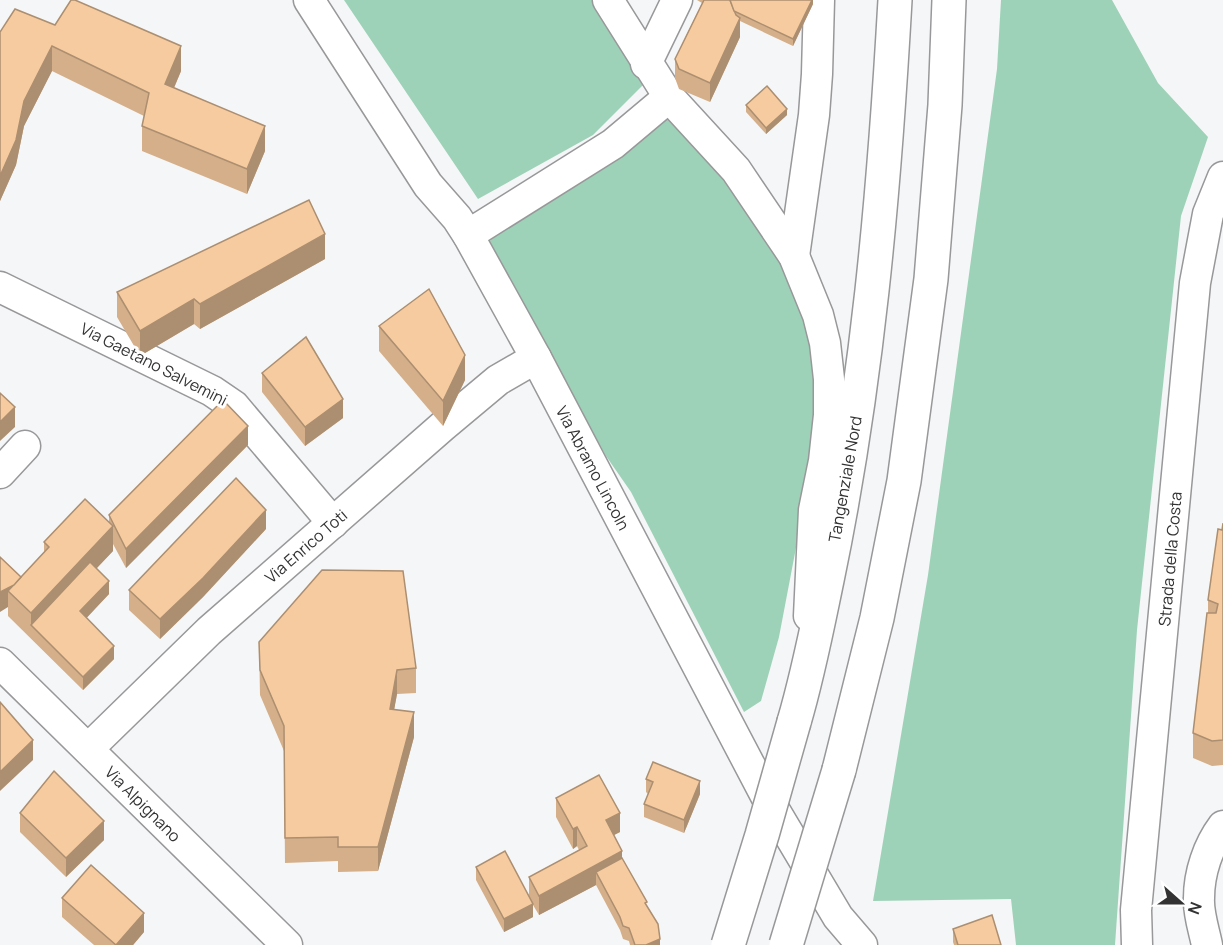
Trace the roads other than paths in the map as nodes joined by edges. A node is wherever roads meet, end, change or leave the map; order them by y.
1 (309, 0) edge
2 (608, 0) edge
3 (677, 0) edge
4 (819, 0) edge
5 (895, 0) edge
6 (949, 0) edge
7 (646, 64) junction
8 (669, 98) junction
9 (1223, 177) edge
10 (468, 235) junction
11 (794, 256) junction
12 (0, 287) edge
13 (536, 358) junction
14 (25, 446) dead end
15 (0, 473) edge
16 (333, 523) junction
17 (0, 663) edge
18 (807, 679) junction
19 (88, 749) junction
20 (1223, 826) edge
21 (286, 945) edge
22 (728, 945) edge
23 (786, 945) edge
24 (862, 945) edge
25 (1137, 945) edge
26 (1207, 945) edge

1 - 10 street, Via Abramo Lincoln
2 - 7 street
3 - 7 street
4 - 11 street
5 - 18 highway, Tangenziale Nord
6 - 23 highway, bridge
7 - 8 street
8 - 10 street
8 - 11 street
9 - 25 street, Strada della Costa
10 - 13 street, Via Abramo Lincoln
11 - 18 street
12 - 16 street, Via Gaetano Salvemini
13 - 16 street, Via Enrico Toti
13 - 24 street, Via Abramo Lincoln
14 - 15 street
16 - 19 street, Via Enrico Toti
17 - 19 street, Via Alpignano
18 - 22 highway, Tangenziale Nord, bridge
19 - 21 street, Via Alpignano
20 - 26 street

